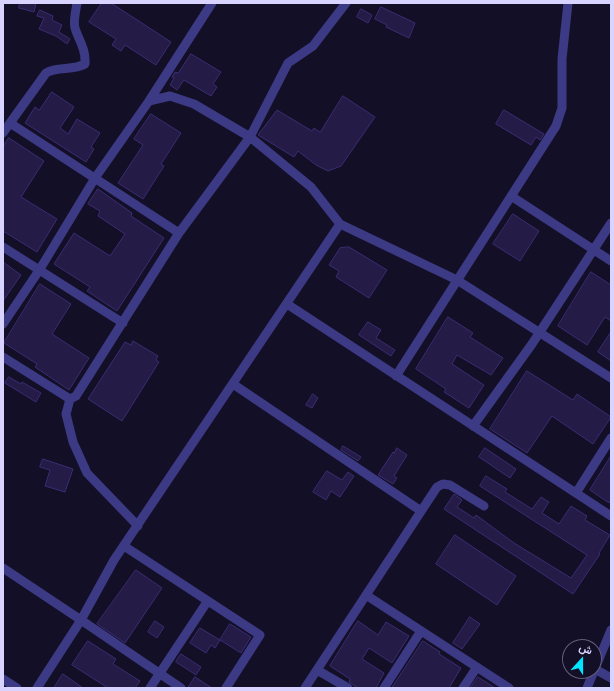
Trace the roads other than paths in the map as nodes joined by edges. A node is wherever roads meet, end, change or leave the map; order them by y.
1 (78, 3) edge
2 (212, 3) edge
3 (346, 3) edge
4 (568, 3) edge
5 (149, 101) junction
6 (10, 123) junction
7 (3, 133) edge
8 (250, 137) junction
9 (95, 178) junction
10 (511, 196) junction
11 (611, 223) edge
12 (340, 224) junction
13 (179, 233) junction
14 (3, 247) edge
15 (594, 250) junction
16 (611, 261) edge
17 (40, 269) junction
18 (457, 280) junction
19 (287, 304) junction
20 (123, 323) junction
21 (3, 324) edge
22 (540, 333) junction
23 (3, 358) edge
24 (396, 376) junction
25 (611, 378) edge
26 (233, 384) junction
27 (70, 399) junction
28 (473, 426) junction
29 (611, 438) edge
30 (576, 493) junction
31 (484, 506) dead end
32 (421, 511) junction
33 (611, 516) edge
34 (138, 526) junction
35 (124, 546) junction
36 (3, 568) edge
37 (366, 595) junction
38 (207, 602) junction
39 (81, 620) junction
40 (611, 630) edge
41 (421, 631) junction
42 (602, 652) edge
43 (477, 667) junction
44 (317, 670) junction
45 (602, 673) edge
46 (159, 674) junction
47 (611, 678) edge
48 (3, 679) edge
49 (17, 688) edge
50 (37, 688) edge
51 (150, 688) edge
52 (181, 688) edge
53 (226, 688) edge
54 (305, 688) edge
55 (348, 688) edge
56 (384, 688) edge
57 (463, 688) edge
58 (509, 688) edge

1 - 6 street
2 - 5 street
3 - 8 street
4 - 10 street
5 - 8 street
5 - 9 street
6 - 7 street
6 - 9 street
8 - 12 street
8 - 13 street
9 - 13 street
9 - 17 street
10 - 15 street
10 - 18 street
11 - 15 street
12 - 18 street
12 - 19 street
13 - 20 street
14 - 17 street
15 - 16 street
15 - 22 street
17 - 20 street
17 - 21 street
18 - 22 street
18 - 24 street
19 - 24 street
19 - 26 street
20 - 27 street
22 - 25 street
22 - 28 street
23 - 27 street
24 - 28 street
26 - 32 street
26 - 34 street
27 - 34 street
28 - 30 street
29 - 30 street
30 - 33 street
31 - 32 street
32 - 37 street
34 - 35 street
35 - 38 street
35 - 39 street
36 - 39 street
37 - 41 street
37 - 44 street
38 - 46 street
38 - 53 street
39 - 46 street
39 - 50 street
40 - 42 street
41 - 43 street
41 - 56 street
43 - 57 street
43 - 58 street
44 - 54 street
44 - 55 street
45 - 47 street
46 - 51 street
46 - 52 street
48 - 49 street

